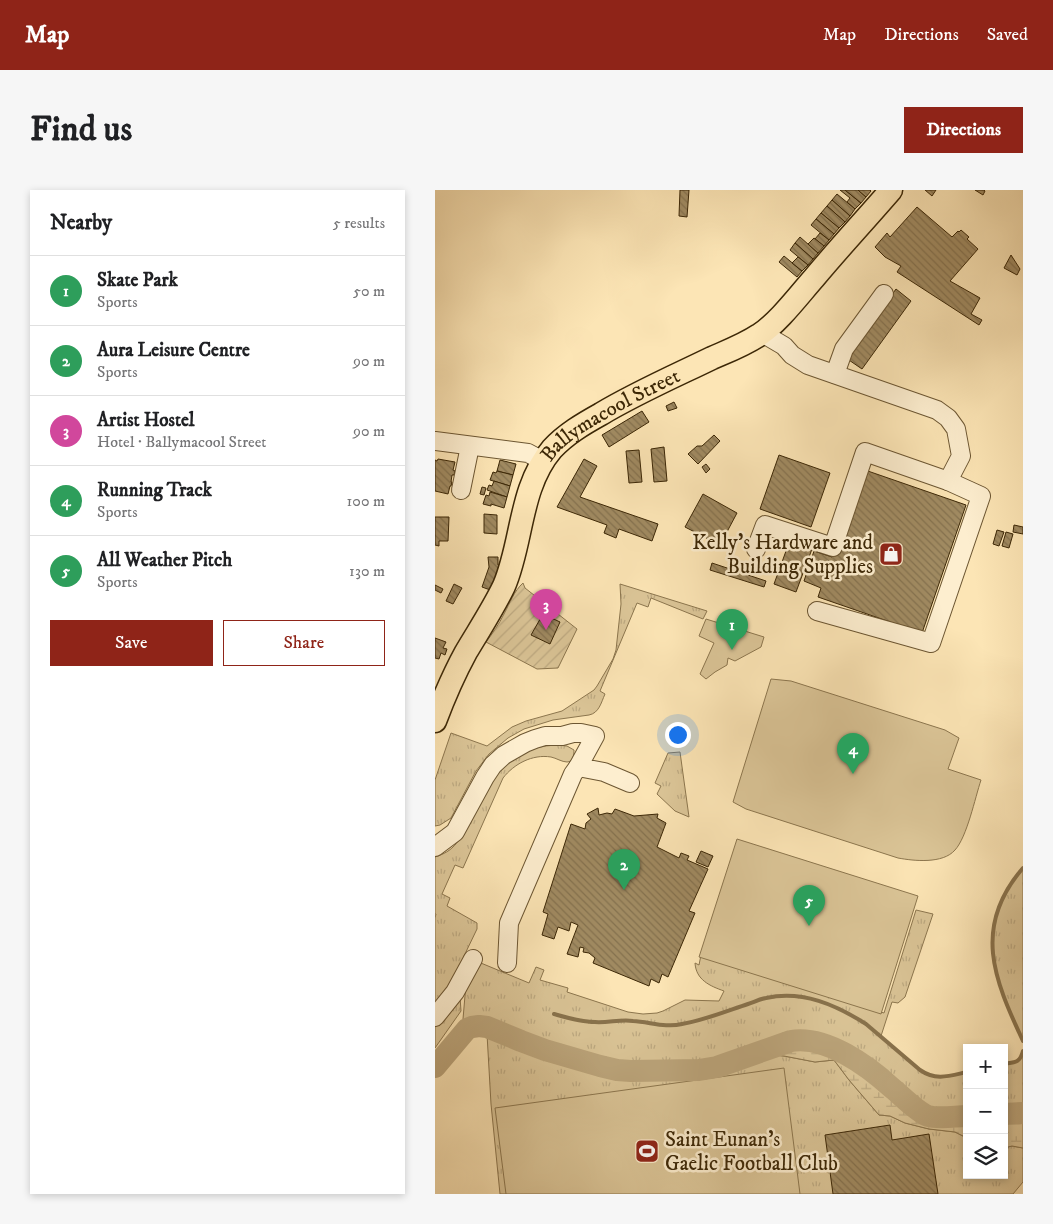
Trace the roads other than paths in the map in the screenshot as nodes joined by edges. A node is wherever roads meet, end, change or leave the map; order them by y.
1 (891, 190) edge
2 (884, 294) dead end
3 (762, 333) junction
4 (835, 374) junction
5 (435, 441) edge
6 (470, 446) junction
7 (543, 461) junction
8 (948, 481) junction
9 (461, 490) dead end
10 (756, 549) dead end
11 (817, 611) dead end
12 (435, 721) edge
13 (579, 767) junction
14 (630, 783) dead end
15 (438, 843) edge
16 (473, 959) dead end
17 (507, 963) dead end
18 (435, 1017) edge

1 - 3 main road, Ballymacool Street
2 - 4 street
3 - 4 street
3 - 7 main road, Ballymacool Street
4 - 8 street
5 - 6 street
6 - 7 street
6 - 9 street
7 - 12 main road, Ballymacool Street
8 - 10 street
8 - 11 street
13 - 14 street
13 - 15 street
13 - 17 street
16 - 18 street

